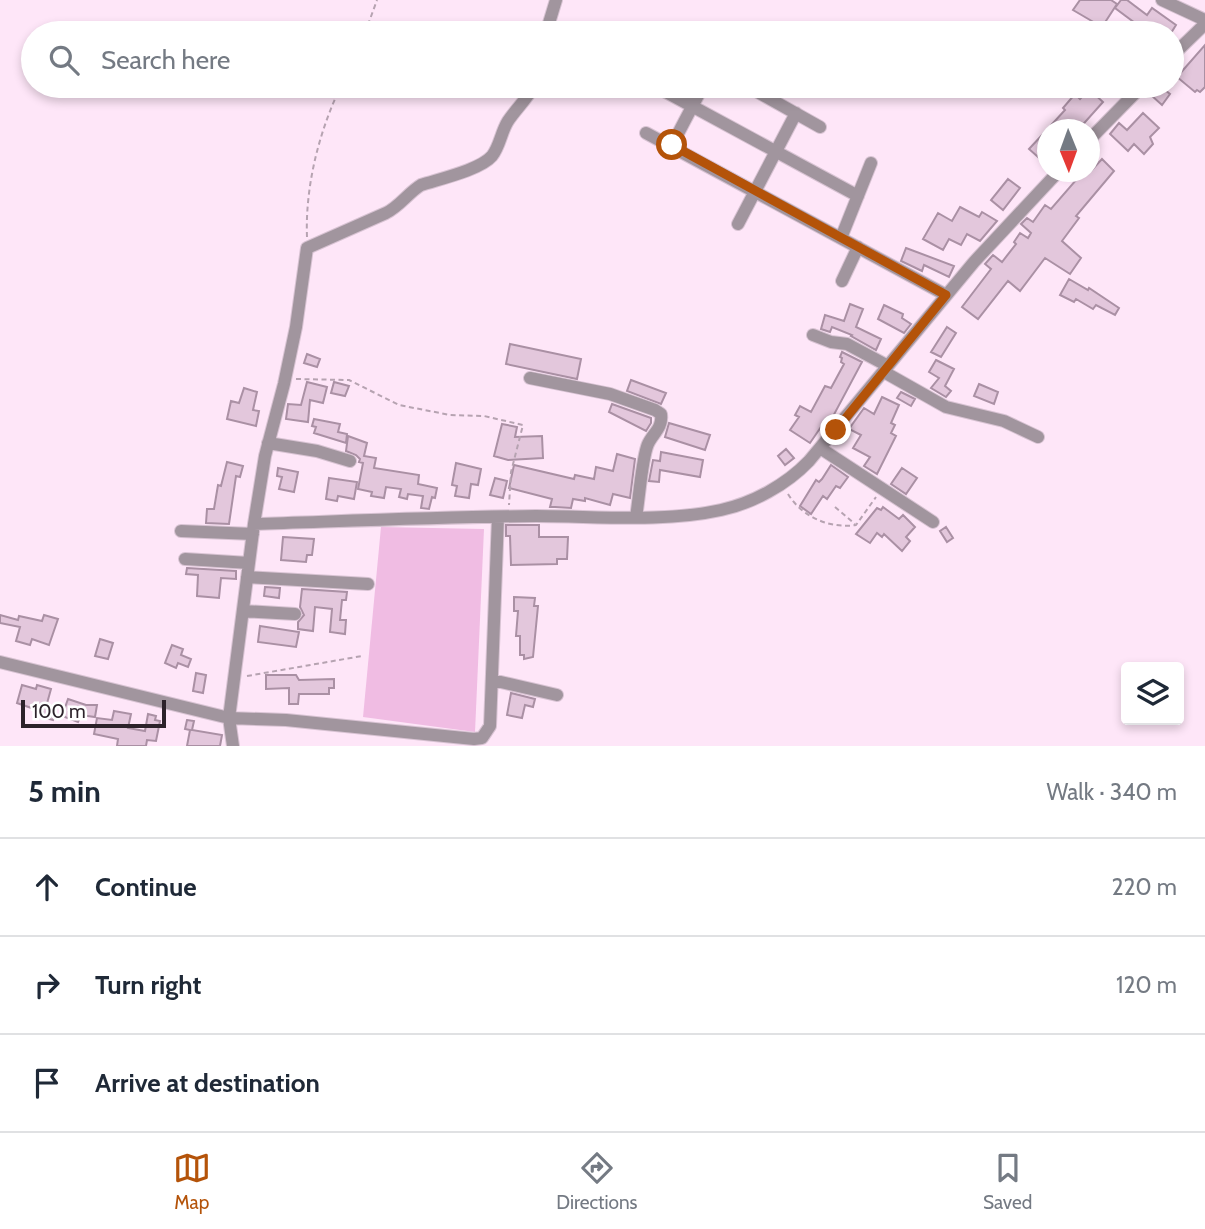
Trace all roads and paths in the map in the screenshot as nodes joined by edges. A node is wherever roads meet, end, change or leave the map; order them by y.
1 (377, 0) edge
2 (556, 0) edge
3 (1162, 0) edge
4 (369, 21) edge
5 (550, 21) edge
6 (1205, 22) edge
7 (1184, 44) edge
8 (337, 98) edge
9 (527, 98) edge
10 (678, 98) edge
11 (697, 98) edge
12 (769, 98) edge
13 (1130, 98) edge
14 (693, 106) junction
15 (796, 113) junction
16 (820, 127) dead end
17 (1100, 129) edge
18 (646, 133) dead end
19 (672, 145) junction
20 (777, 151) junction
21 (871, 163) dead end
22 (1048, 182) edge
23 (757, 192) junction
24 (858, 196) junction
25 (738, 224) dead end
26 (841, 238) junction
27 (858, 247) junction
28 (307, 248) junction
29 (842, 281) dead end
30 (946, 295) junction
31 (813, 335) dead end
32 (886, 369) junction
33 (530, 378) dead end
34 (285, 379) junction
35 (1038, 437) dead end
36 (268, 443) junction
37 (820, 448) junction
38 (350, 461) dead end
39 (782, 483) junction
40 (882, 488) junction
41 (835, 507) dead end
42 (503, 517) junction
43 (636, 517) junction
44 (933, 522) dead end
45 (856, 525) junction
46 (253, 529) junction
47 (181, 531) dead end
48 (184, 559) dead end
49 (249, 563) junction
50 (247, 577) junction
51 (368, 584) dead end
52 (243, 611) junction
53 (295, 614) dead end
54 (362, 656) dead end
55 (0, 662) edge
56 (236, 679) junction
57 (492, 680) junction
58 (557, 695) dead end
59 (229, 718) junction
60 (233, 746) edge

1 - 4 path
2 - 5 street
3 - 6 street
6 - 7 street
8 - 28 path
9 - 28 street
10 - 14 street
11 - 14 street
12 - 15 street
13 - 17 street
14 - 19 street
14 - 20 street
15 - 16 street
15 - 20 street
18 - 19 street
19 - 23 street
20 - 23 street
20 - 24 street
21 - 24 street
22 - 30 street
23 - 25 street
23 - 26 street
24 - 26 street
26 - 27 street
27 - 29 street
27 - 30 street
28 - 34 street
30 - 32 street
31 - 32 street
32 - 35 street
32 - 37 street
33 - 43 street
34 - 36 street
34 - 42 path
36 - 38 street
36 - 46 street
37 - 39 street
37 - 40 street
39 - 43 street
39 - 45 path
40 - 44 street
40 - 45 path
41 - 45 path
42 - 43 street
42 - 46 street
42 - 57 street
46 - 47 street
46 - 49 street
48 - 49 street
49 - 50 street
50 - 51 street
50 - 52 street
52 - 53 street
52 - 56 street
54 - 56 path
55 - 59 street
56 - 59 street
57 - 58 street
57 - 59 street
59 - 60 street

